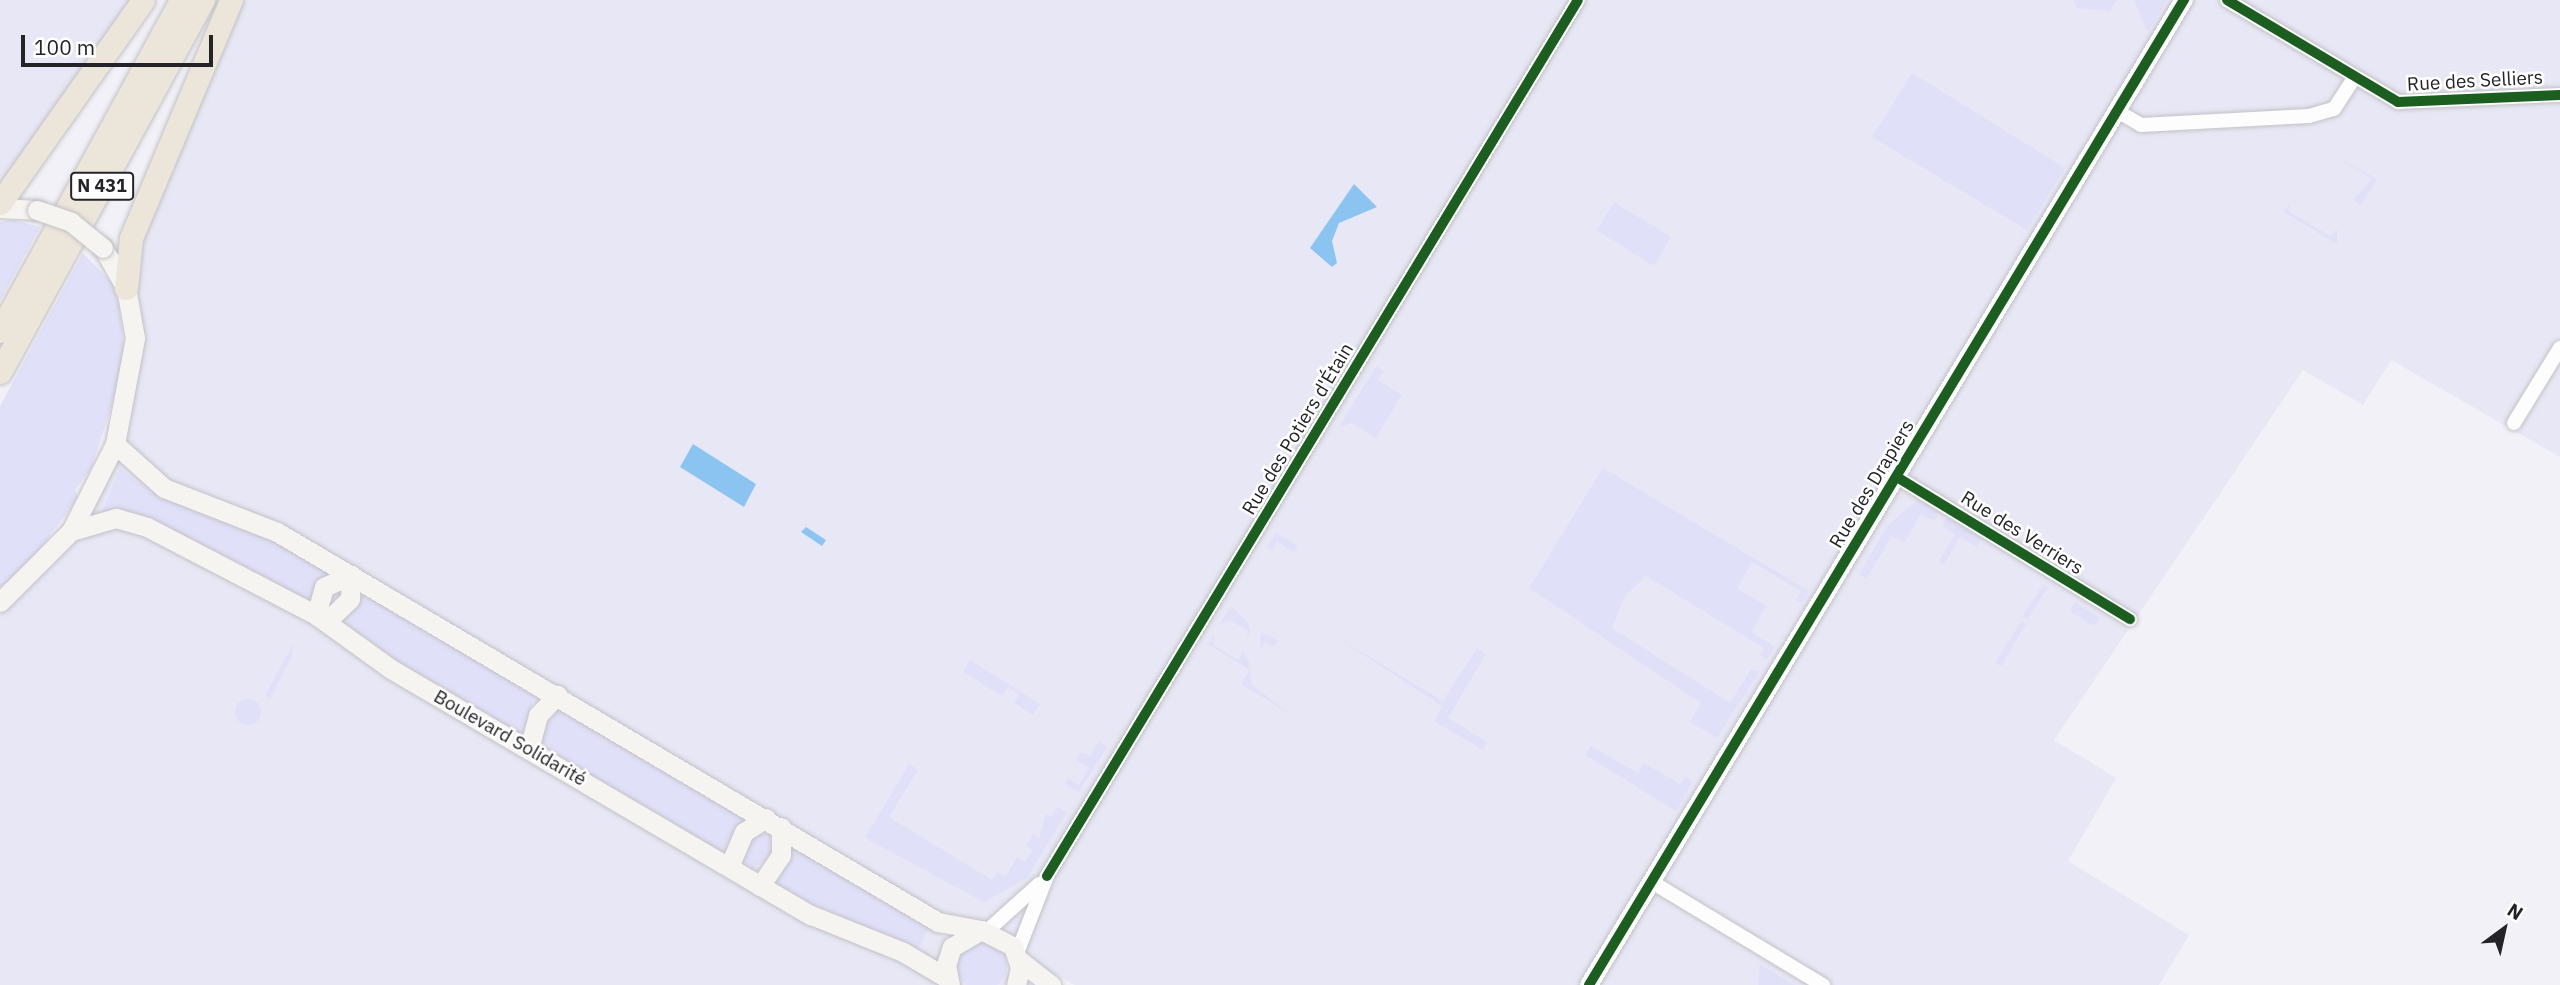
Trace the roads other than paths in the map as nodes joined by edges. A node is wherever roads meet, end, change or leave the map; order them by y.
1 (143, 0) edge
2 (181, 0) edge
3 (203, 0) edge
4 (231, 0) edge
5 (1578, 0) edge
6 (2184, 0) edge
7 (2227, 0) edge
8 (2355, 77) junction
9 (2560, 94) edge
10 (2117, 111) junction
11 (0, 203) edge
12 (0, 208) edge
13 (126, 288) junction
14 (0, 331) edge
15 (2560, 348) edge
16 (0, 372) edge
17 (2514, 423) dead end
18 (115, 444) junction
19 (1897, 477) junction
20 (71, 531) junction
21 (351, 575) junction
22 (0, 602) edge
23 (321, 619) junction
24 (2130, 619) dead end
25 (557, 695) junction
26 (529, 749) junction
27 (774, 822) junction
28 (729, 867) junction
29 (1047, 876) junction
30 (1652, 882) junction
31 (760, 886) junction
32 (984, 930) junction
33 (1018, 956) junction
34 (949, 983) edge
35 (1016, 985) edge
36 (1051, 985) edge
37 (1589, 985) edge
38 (1823, 985) edge

1 - 11 highway
2 - 14 highway, N 431
3 - 16 highway, N 431
4 - 13 highway
5 - 29 street, Rue des Potiers d'Étain
6 - 10 street, Rue des Drapiers
7 - 8 street, Rue des Selliers
8 - 9 street, Rue des Selliers
8 - 10 street
10 - 19 street, Rue des Drapiers
12 - 13 main road, bridge
13 - 18 main road
15 - 17 street
18 - 20 main road
18 - 21 main road
19 - 24 street, Rue des Verriers
19 - 30 street, Rue des Drapiers
20 - 22 main road
20 - 23 main road, Boulevard Solidarité
21 - 23 main road
21 - 23 main road
21 - 25 main road
23 - 26 main road, Boulevard Solidarité
25 - 26 main road
25 - 27 main road
26 - 28 main road, Boulevard Solidarité
27 - 28 main road
27 - 31 main road
27 - 32 main road
28 - 31 main road, Boulevard Solidarité
29 - 32 street, Rue des Potiers d'Étain
29 - 33 street, Rue des Potiers d'Étain
30 - 37 street, Rue des Drapiers
30 - 38 street
31 - 34 main road, Boulevard Solidarité
32 - 33 main road
32 - 34 main road
33 - 35 main road
33 - 36 main road

